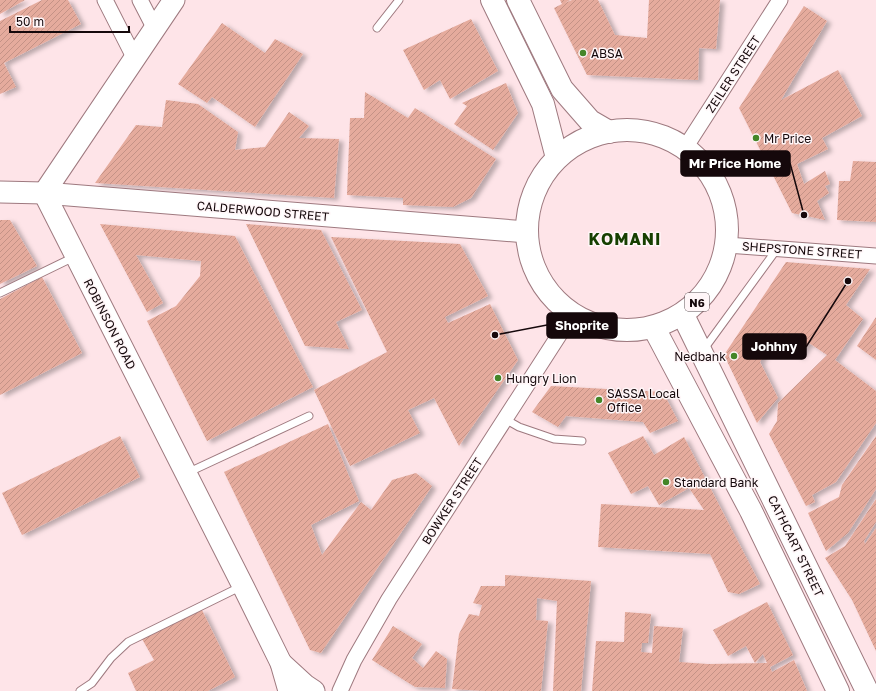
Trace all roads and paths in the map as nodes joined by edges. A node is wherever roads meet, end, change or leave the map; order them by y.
1 (105, 0) edge
2 (140, 0) edge
3 (174, 0) edge
4 (399, 0) edge
5 (492, 0) edge
6 (518, 0) edge
7 (780, 0) edge
8 (377, 28) dead end
9 (155, 29) junction
10 (135, 59) junction
11 (608, 132) junction
12 (685, 148) junction
13 (557, 158) junction
14 (0, 192) edge
15 (44, 193) junction
16 (527, 232) junction
17 (727, 245) junction
18 (777, 248) junction
19 (76, 256) junction
20 (876, 256) edge
21 (0, 293) edge
22 (572, 315) junction
23 (683, 315) junction
24 (654, 328) junction
25 (702, 352) junction
26 (309, 416) dead end
27 (505, 419) junction
28 (582, 441) dead end
29 (185, 474) junction
30 (243, 586) junction
31 (281, 663) junction
32 (80, 691) edge
33 (288, 691) edge
34 (314, 691) edge
35 (340, 691) edge
36 (838, 691) edge
37 (866, 691) edge

1 - 10 street
2 - 9 street
3 - 9 street
4 - 8 lane
5 - 13 highway
6 - 11 highway
7 - 12 street, ZEILER STREET
9 - 10 street
10 - 15 street
11 - 12 highway, N6
11 - 13 highway, N6
12 - 17 highway, N6
13 - 16 highway, N6
14 - 15 street, CALDERWOOD STREET
15 - 16 street, CALDERWOOD STREET
15 - 19 street, ROBINSON ROAD
16 - 22 highway, N6
17 - 18 street, SHEPSTONE STREET
17 - 23 highway, N6
18 - 20 street, SHEPSTONE STREET
18 - 25 lane
19 - 21 lane
19 - 29 street, ROBINSON ROAD
22 - 24 highway, N6
22 - 27 street, BOWKER STREET
23 - 24 highway, N6
23 - 25 highway, CATHCART STREET / N6
24 - 36 highway, CATHCART STREET
25 - 37 highway, CATHCART STREET / N6
26 - 29 lane
27 - 28 lane
27 - 35 street, BOWKER STREET
29 - 30 street, ROBINSON ROAD
30 - 31 street, ROBINSON ROAD
30 - 32 lane
31 - 33 street
31 - 34 street

